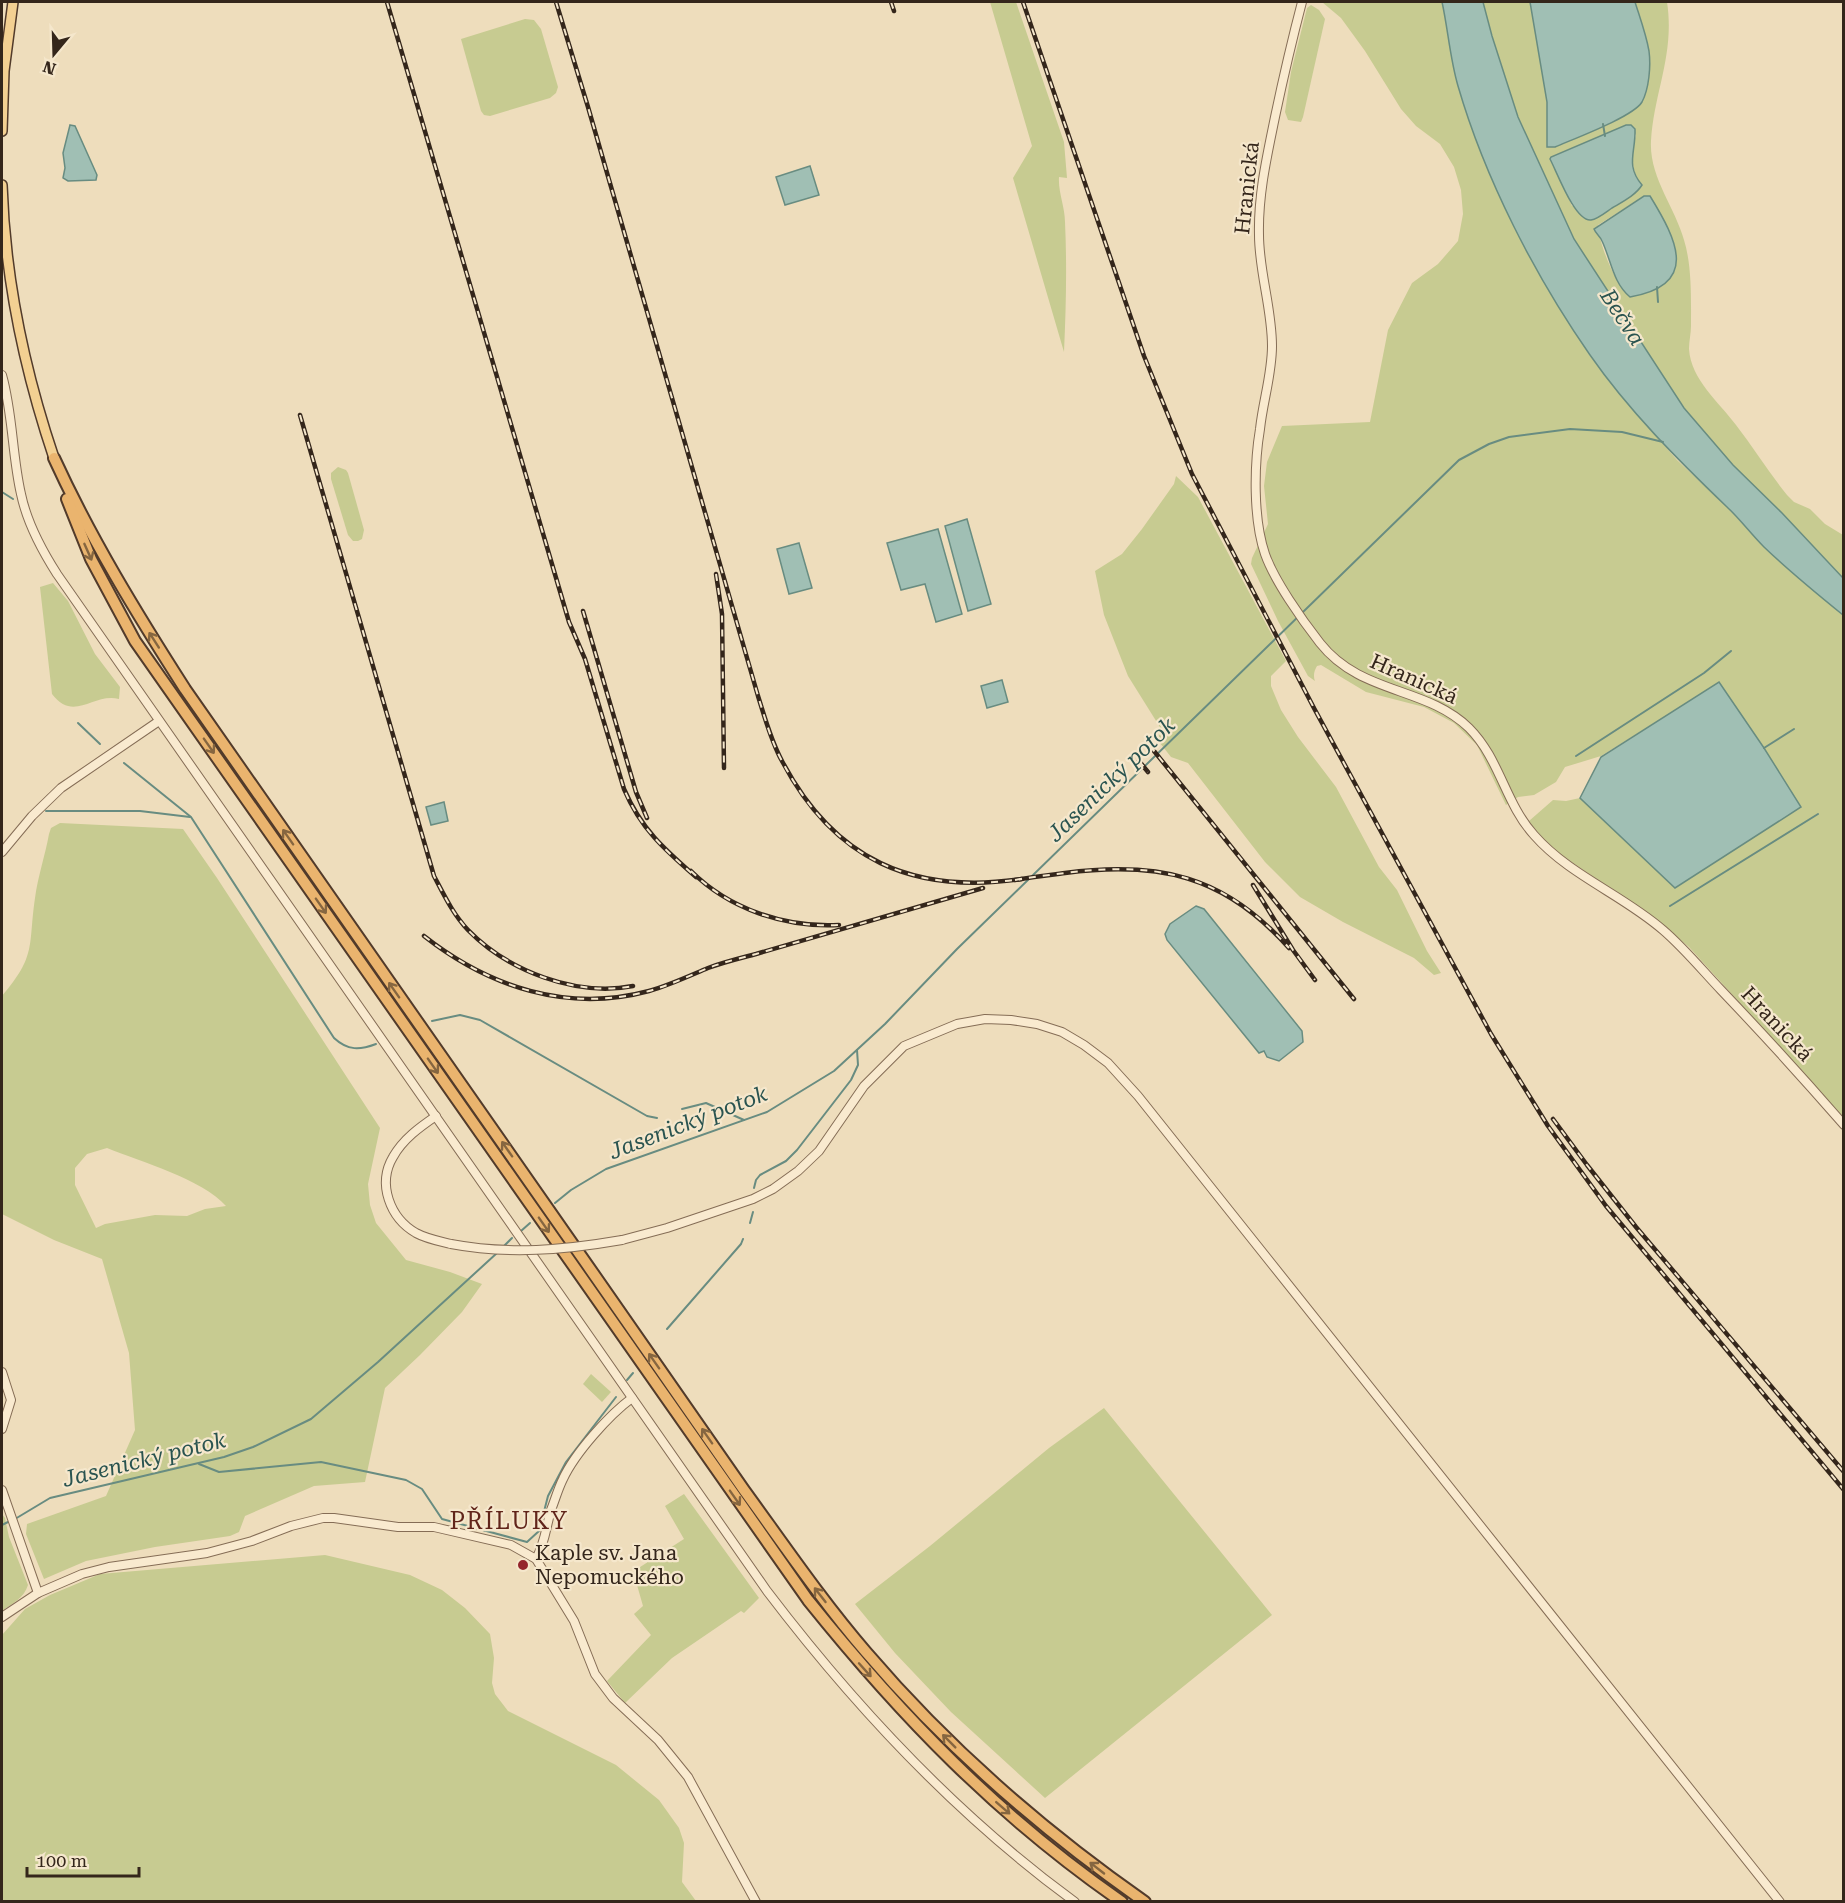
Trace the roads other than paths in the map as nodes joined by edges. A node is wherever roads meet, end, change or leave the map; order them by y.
1 (14, 2) edge
2 (1302, 2) edge
3 (2, 130) edge
4 (2, 185) edge
5 (2, 375) edge
6 (54, 458) junction
7 (159, 721) junction
8 (2, 852) edge
9 (436, 1116) junction
10 (1844, 1125) edge
11 (2, 1372) edge
12 (632, 1398) junction
13 (2, 1429) edge
14 (2, 1490) edge
15 (536, 1559) junction
16 (38, 1593) junction
17 (2, 1617) edge
18 (756, 1902) edge
19 (1075, 1902) edge
20 (1122, 1902) edge
21 (1145, 1902) edge
22 (1780, 1902) edge

1 - 3 main road
2 - 10 street, Hranická
4 - 6 main road
5 - 7 street
6 -> 20 highway
21 -> 6 highway
7 - 8 street
7 - 9 street
9 - 12 street
9 - 22 street, bridge
11 - 13 street
12 - 15 street
12 - 19 street
14 - 16 street
15 - 16 street
15 - 18 street
16 - 17 street

